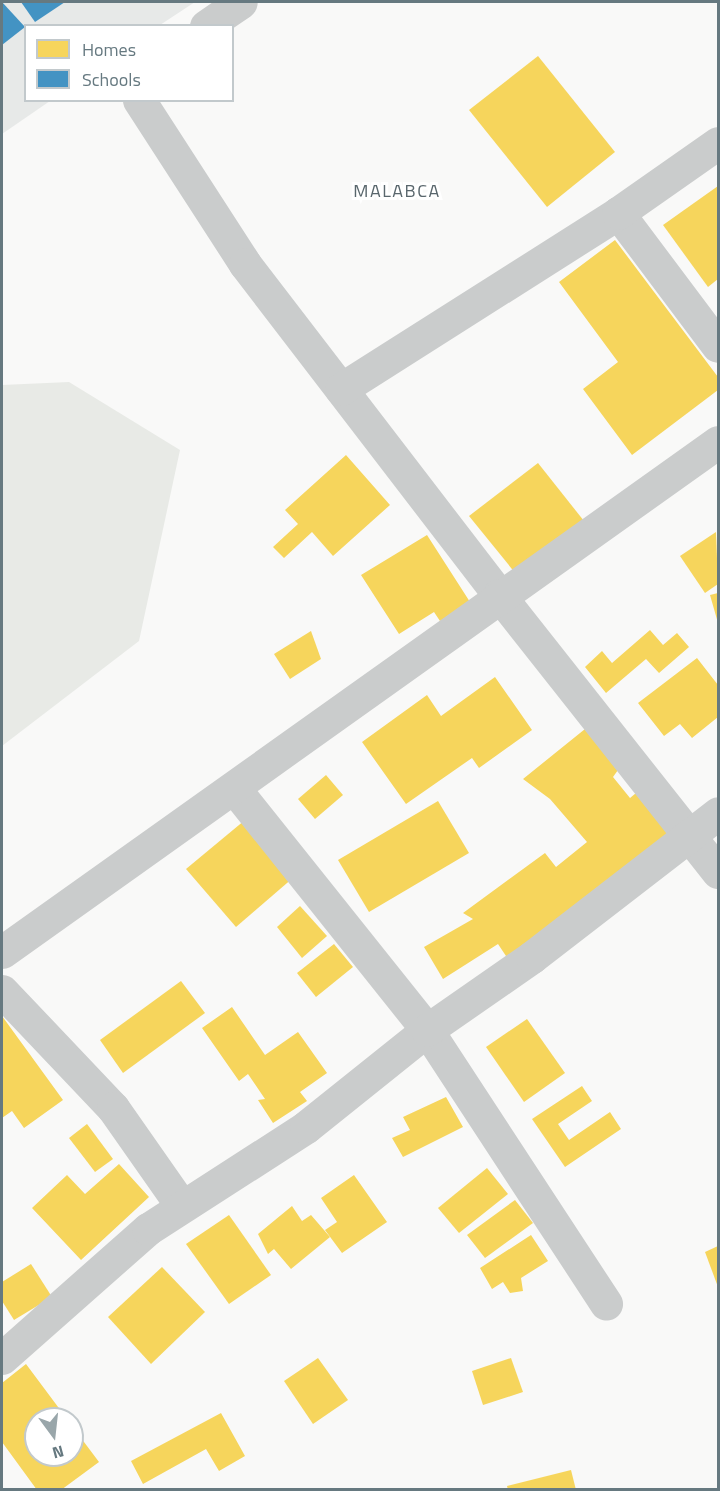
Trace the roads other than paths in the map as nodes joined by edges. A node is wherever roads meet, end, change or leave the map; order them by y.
1 (241, 2) edge
2 (209, 24) edge
3 (140, 102) edge
4 (718, 143) edge
5 (618, 213) junction
6 (718, 346) edge
7 (341, 389) junction
8 (718, 442) edge
9 (499, 596) junction
10 (234, 788) junction
11 (718, 813) edge
12 (688, 834) junction
13 (718, 873) edge
14 (2, 952) edge
15 (2, 991) edge
16 (427, 1029) junction
17 (181, 1205) junction
18 (606, 1304) dead end
19 (2, 1358) edge

1 - 2 street
3 - 7 street
4 - 5 street
5 - 6 street
5 - 7 street
7 - 9 street
8 - 9 street
9 - 10 street
9 - 12 street
10 - 14 street
10 - 16 street
11 - 12 street
12 - 13 street
12 - 16 street
15 - 17 street
16 - 17 street
16 - 18 street
17 - 19 street

